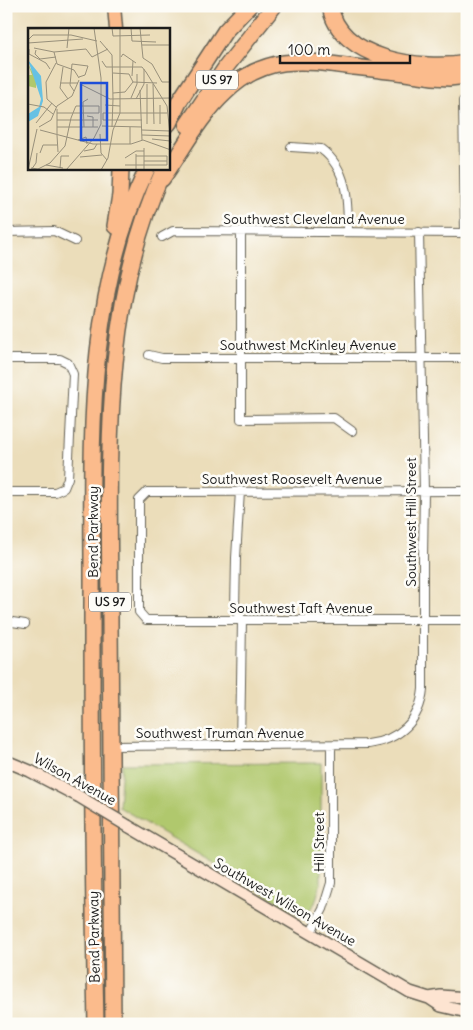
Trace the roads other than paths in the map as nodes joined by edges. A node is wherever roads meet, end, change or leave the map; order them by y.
1 (114, 6) edge
2 (248, 6) edge
3 (274, 6) edge
4 (330, 6) edge
5 (116, 28) edge
6 (467, 63) edge
7 (467, 76) edge
8 (462, 101) dead end
9 (170, 121) edge
10 (290, 147) dead end
11 (170, 157) edge
12 (170, 167) edge
13 (121, 170) edge
14 (146, 170) edge
15 (164, 170) edge
16 (168, 170) edge
17 (156, 186) junction
18 (241, 231) junction
19 (6, 232) edge
20 (348, 232) junction
21 (420, 232) junction
22 (466, 233) edge
23 (162, 237) dead end
24 (75, 241) dead end
25 (109, 277) junction
26 (149, 355) dead end
27 (241, 358) junction
28 (422, 358) junction
29 (467, 358) edge
30 (6, 359) edge
31 (352, 431) dead end
32 (240, 491) junction
33 (424, 491) junction
34 (467, 491) edge
35 (6, 492) edge
36 (139, 612) joint
37 (242, 620) junction
38 (422, 620) junction
39 (467, 620) edge
40 (6, 621) edge
41 (26, 624) dead end
42 (331, 745) junction
43 (110, 746) junction
44 (240, 746) junction
45 (6, 761) edge
46 (128, 826) joint
47 (310, 934) junction
48 (429, 998) junction
49 (467, 998) edge
50 (467, 1012) edge
51 (96, 1024) edge
52 (113, 1024) edge

1 - 5 main road
2 - 9 highway, US 97
3 - 11 highway, US 97
4 - 6 highway
7 - 12 highway
8 - 22 street
10 - 20 street
13 - 25 highway
14 - 25 highway, Bend Parkway / US 97
15 - 17 highway, Bend Parkway / US 97
16 - 17 highway
17 - 43 highway, Bend Parkway / US 97
18 - 20 street, Southwest Cleveland Avenue
18 - 23 street, Southwest Cleveland Avenue
18 - 27 street
19 - 24 street
20 - 21 street, Southwest Cleveland Avenue
21 - 22 street, Southwest Cleveland Avenue
21 - 28 street, Southwest Hill Street
25 - 51 highway, Bend Parkway / US 97
26 - 27 street, Southwest McKinley Avenue
27 - 28 street, Southwest McKinley Avenue
27 - 31 street
28 - 29 street, Southwest McKinley Avenue
28 - 33 street, Southwest Hill Street
30 - 35 street
32 - 33 street, Southwest Roosevelt Avenue
32 - 36 street, Southwest Roosevelt Avenue
32 - 37 street
33 - 34 street, Southwest Roosevelt Avenue
33 - 38 street, Southwest Hill Street
36 - 37 street, Southwest Taft Avenue
37 - 38 street, Southwest Taft Avenue
37 - 44 street
38 - 39 street, Southwest Taft Avenue
38 - 42 street, Southwest Hill Street
40 - 41 street
42 - 44 street, Southwest Truman Avenue
42 - 47 street, Hill Street
43 - 44 street, Southwest Truman Avenue
43 - 52 highway, Bend Parkway / US 97
45 - 46 street, Wilson Avenue, bridge
46 - 47 street, Southwest Wilson Avenue
47 - 48 street, Southwest Wilson Avenue
48 - 49 street, Southwest Wilson Avenue
48 - 50 street, Southwest Wilson Avenue

